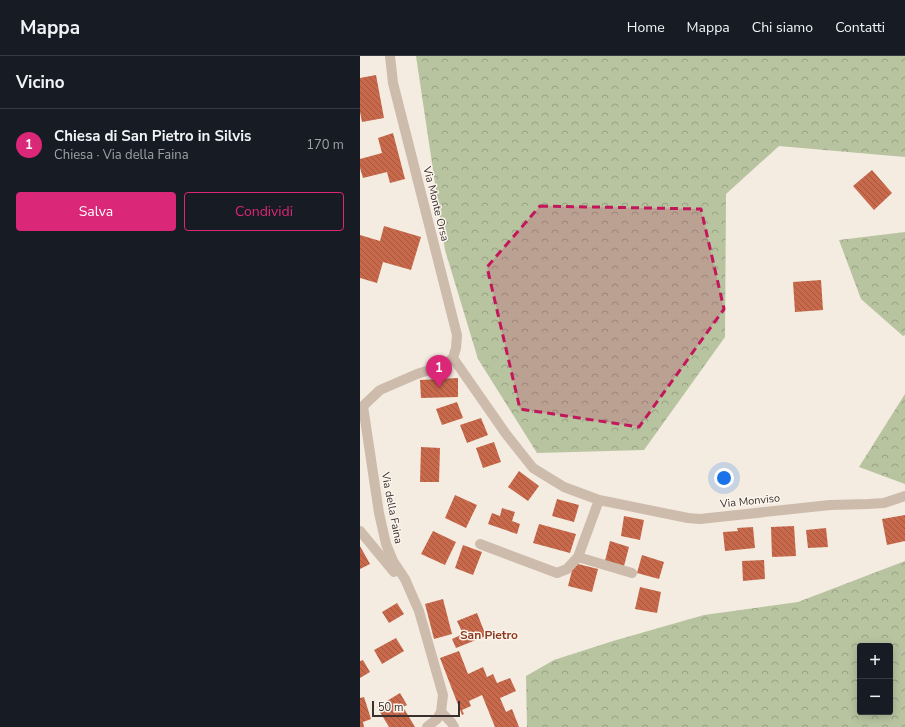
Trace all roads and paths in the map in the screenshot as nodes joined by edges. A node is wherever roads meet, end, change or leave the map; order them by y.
1 (390, 56) edge
2 (453, 358) junction
3 (362, 405) edge
4 (905, 496) edge
5 (599, 500) junction
6 (360, 532) edge
7 (480, 544) dead end
8 (578, 557) junction
9 (632, 573) dead end
10 (411, 594) junction
11 (441, 712) junction
12 (427, 727) edge
13 (454, 727) edge

1 - 2 street, Via Monte Orsa
2 - 3 street, Via della Faina
2 - 5 street, Via Monviso
3 - 10 street, Via della Faina
4 - 5 street, Via Monviso
5 - 8 street
6 - 10 street
7 - 8 street
8 - 9 street
10 - 11 street, Via della Faina
11 - 12 street
11 - 13 street

